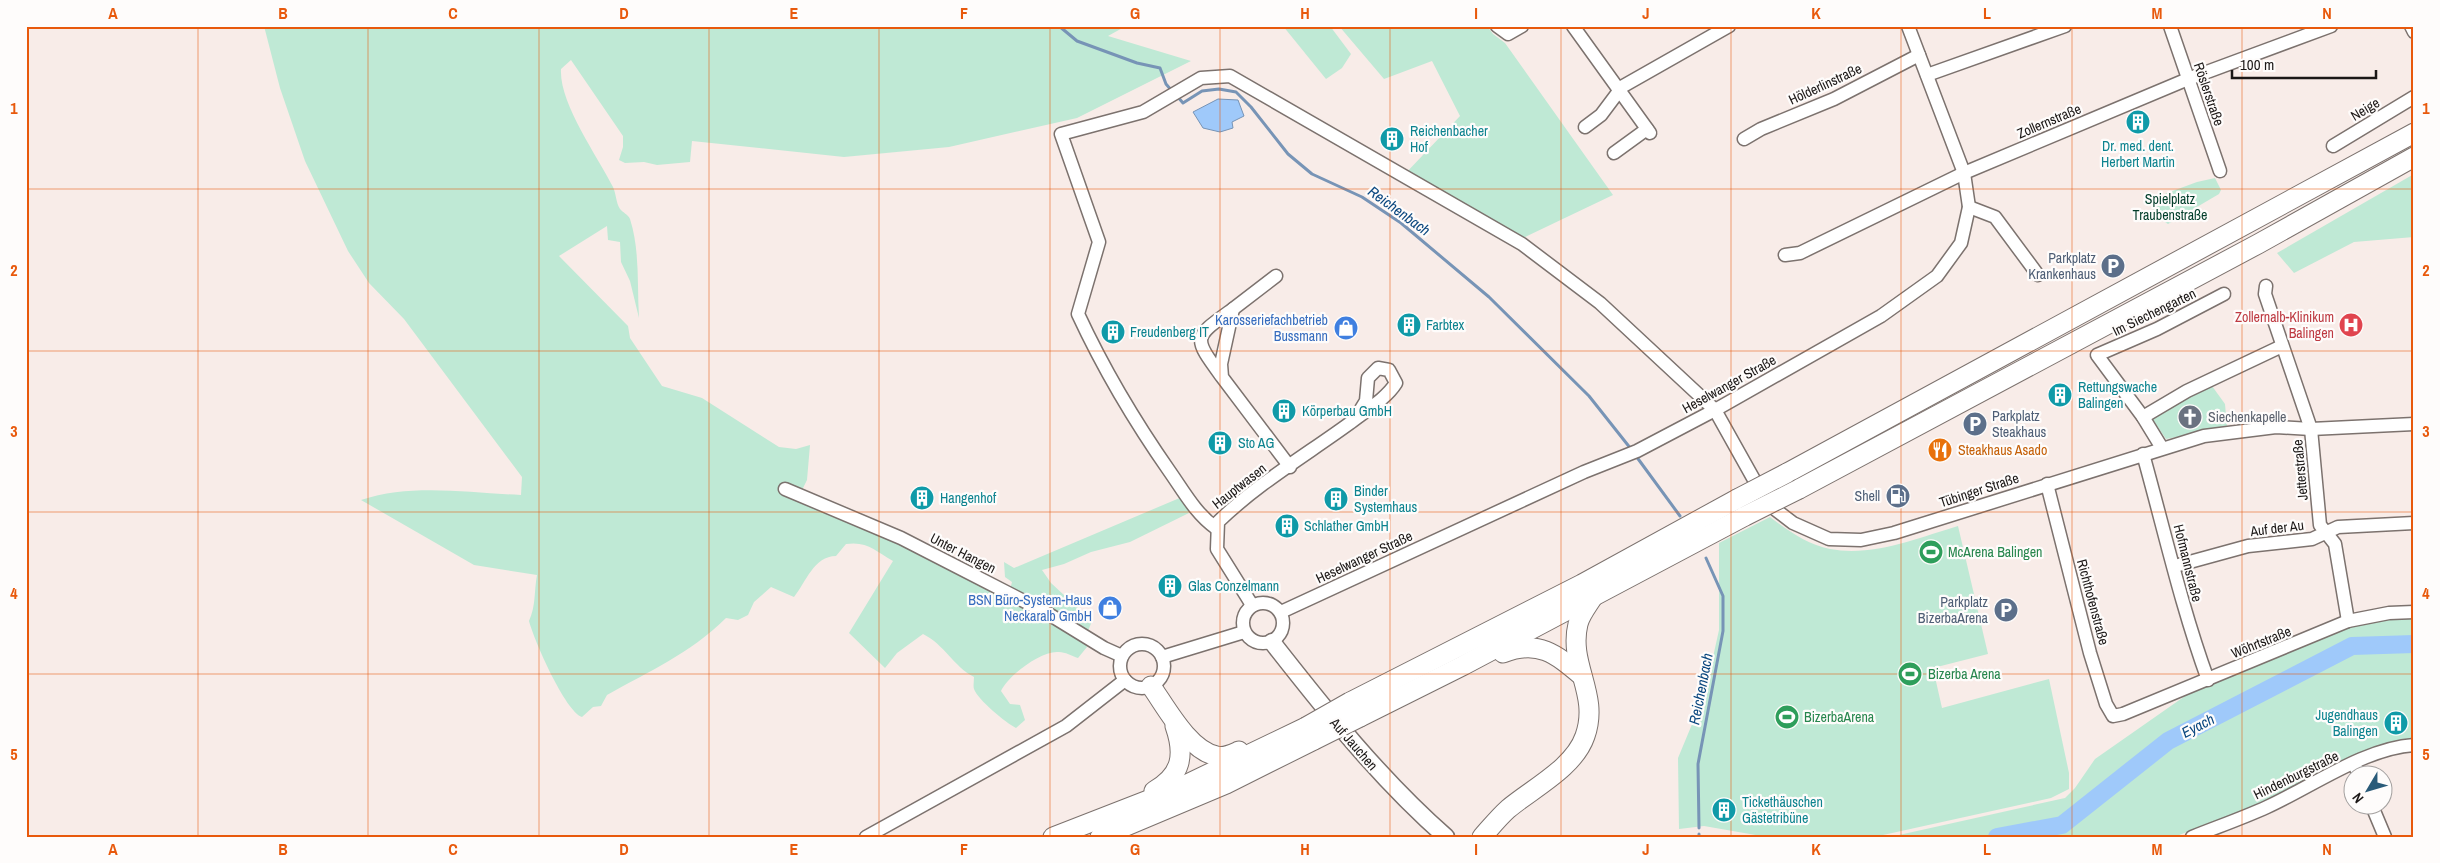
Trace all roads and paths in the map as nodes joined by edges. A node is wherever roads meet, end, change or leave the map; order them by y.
1 (1497, 26) edge
2 (1522, 26) edge
3 (1573, 26) edge
4 (1729, 26) edge
5 (1908, 26) edge
6 (2065, 26) edge
7 (2170, 26) edge
8 (2331, 26) edge
9 (2411, 26) edge
10 (2414, 32) edge
11 (1919, 55) junction
12 (1927, 75) junction
13 (2188, 79) junction
14 (1619, 90) junction
15 (2414, 97) edge
16 (1585, 127) dead end
17 (2414, 133) edge
18 (1744, 139) dead end
19 (2332, 146) dead end
20 (1614, 153) dead end
21 (2414, 157) edge
22 (2220, 172) dead end
23 (1964, 173) junction
24 (1969, 207) junction
25 (1785, 255) dead end
26 (2038, 275) dead end
27 (1276, 276) dead end
28 (2266, 286) dead end
29 (2224, 294) dead end
30 (1233, 309) junction
31 (2282, 346) junction
32 (1222, 376) junction
33 (1715, 410) junction
34 (2143, 417) junction
35 (1355, 419) dead end
36 (2414, 424) edge
37 (2311, 429) junction
38 (2162, 448) junction
39 (2143, 454) junction
40 (1290, 467) junction
41 (2047, 484) junction
42 (785, 489) dead end
43 (2414, 523) edge
44 (1216, 528) junction
45 (2326, 534) junction
46 (2175, 566) junction
47 (1593, 597) junction
48 (1252, 605) junction
49 (1281, 612) junction
50 (2414, 612) edge
51 (2348, 621) junction
52 (1244, 632) junction
53 (1272, 642) junction
54 (1122, 656) junction
55 (1162, 657) junction
56 (1464, 665) junction
57 (1582, 676) junction
58 (1125, 680) junction
59 (2208, 680) junction
60 (1151, 686) junction
61 (1355, 709) junction
62 (2123, 714) joint
63 (1171, 716) junction
64 (1310, 733) junction
65 (1285, 736) junction
66 (2414, 745) edge
67 (2354, 763) junction
68 (2355, 766) edge
69 (1507, 810) junction
70 (1115, 813) junction
71 (2376, 816) edge
72 (866, 837) edge
73 (1053, 837) edge
74 (1100, 837) edge
75 (1446, 837) edge
76 (1482, 837) edge
77 (1492, 837) edge
78 (2192, 837) edge
79 (2385, 837) edge

1 - 2 street
3 - 14 street
4 - 14 street
5 - 11 street, Heselwanger Straße
6 - 12 street
7 - 13 street, Röslerstraße
8 - 13 street, Zollernstraße
9 - 10 street
11 - 12 street, Heselwanger Straße
11 - 18 street, Hölderlinstraße
12 - 23 street, Heselwanger Straße
13 - 22 street, Röslerstraße
13 - 23 street, Zollernstraße
14 - 16 street
14 - 20 street
15 - 19 street, Neige
17 - 61 highway, bridge
21 - 47 highway, bridge
23 - 24 street, Heselwanger Straße
23 - 25 street, Zollernstraße
24 - 26 street
24 - 33 street, Heselwanger Straße
27 - 30 street
28 - 31 street
29 - 34 street, Im Siechengarten
30 - 32 street
30 - 32 street
31 - 34 street
31 - 37 street
32 - 40 street
33 - 41 street, Tübinger Straße
33 - 44 street, Tübinger Straße
33 - 49 street, Heselwanger Straße
34 - 38 street
35 - 40 street, Hauptwasen
36 - 37 street, Tübinger Straße
37 - 38 street, Tübinger Straße
37 - 45 street, Jetterstraße
38 - 39 street, Tübinger Straße
39 - 41 street, Tübinger Straße
39 - 46 street, Hofmannstraße
40 - 44 street, Hauptwasen
41 - 62 street, Richthofenstraße
42 - 54 street, Unter Hangen
43 - 45 street, Auf der Au
44 - 48 street, Hauptwasen
45 - 46 street, Auf der Au
45 - 51 street, Jetterstraße
46 - 59 street, Hofmannstraße
47 - 56 highway
47 - 57 highway
48 - 49 street
48 - 52 street
49 - 53 street
50 - 51 street, Wöhrtstraße
51 - 59 street, Wöhrtstraße
52 - 53 street
52 - 55 street
53 - 75 main road, Auf Jauchen
54 - 55 street
54 - 58 street
55 - 60 street
56 - 57 highway
56 - 61 highway
57 - 69 highway
58 - 60 street
58 - 72 street
59 - 62 street, Wöhrtstraße
60 - 63 highway
61 - 64 highway, bridge
63 - 65 highway
63 - 70 highway
64 - 65 highway
64 - 74 highway
65 - 70 highway
66 - 67 street, Hindenburgstraße
67 - 68 street
67 - 78 street, Hindenburgstraße
69 - 76 highway
69 - 77 highway
70 - 73 highway
71 - 79 street

